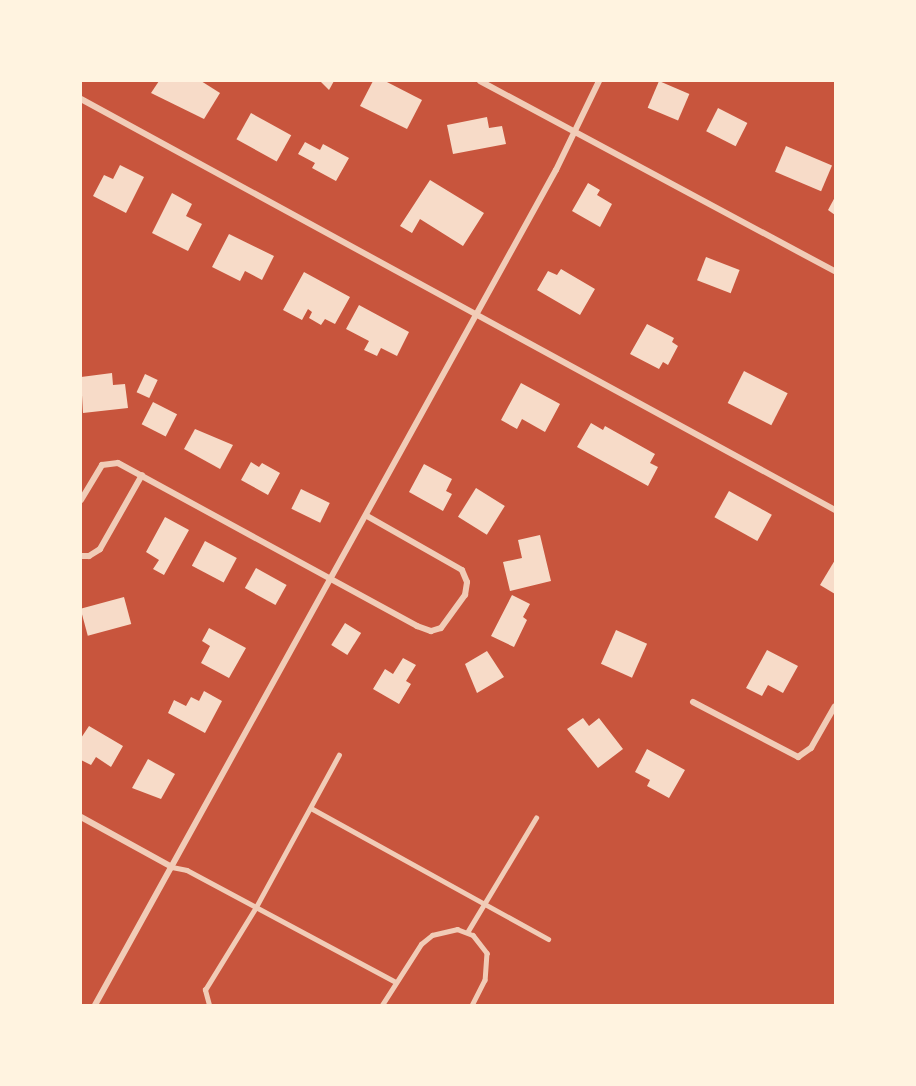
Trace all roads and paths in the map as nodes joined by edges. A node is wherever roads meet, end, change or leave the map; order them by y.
1 (480, 81) edge
2 (599, 81) edge
3 (81, 99) edge
4 (573, 132) junction
5 (835, 271) edge
6 (476, 313) junction
7 (142, 475) junction
8 (81, 500) edge
9 (835, 510) edge
10 (367, 516) junction
11 (81, 556) edge
12 (332, 579) junction
13 (693, 702) dead end
14 (835, 706) edge
15 (339, 755) dead end
16 (311, 808) junction
17 (81, 817) edge
18 (536, 818) dead end
19 (172, 867) junction
20 (485, 904) junction
21 (256, 907) junction
22 (468, 931) junction
23 (549, 939) dead end
24 (394, 981) junction
25 (95, 1005) edge
26 (209, 1005) edge
27 (382, 1005) edge
28 (472, 1005) edge

1 - 4 street
2 - 4 street
3 - 6 street
4 - 5 street
4 - 6 street
6 - 9 street
6 - 10 street
7 - 8 street
7 - 11 street
7 - 12 street
10 - 12 street
10 - 12 street
12 - 19 street
13 - 14 street
15 - 16 lane
16 - 20 lane
16 - 21 lane
17 - 19 street
18 - 20 lane
19 - 21 lane
19 - 25 street
20 - 22 lane
20 - 23 lane
21 - 24 lane
21 - 26 lane
22 - 24 lane
22 - 28 lane
24 - 27 lane

